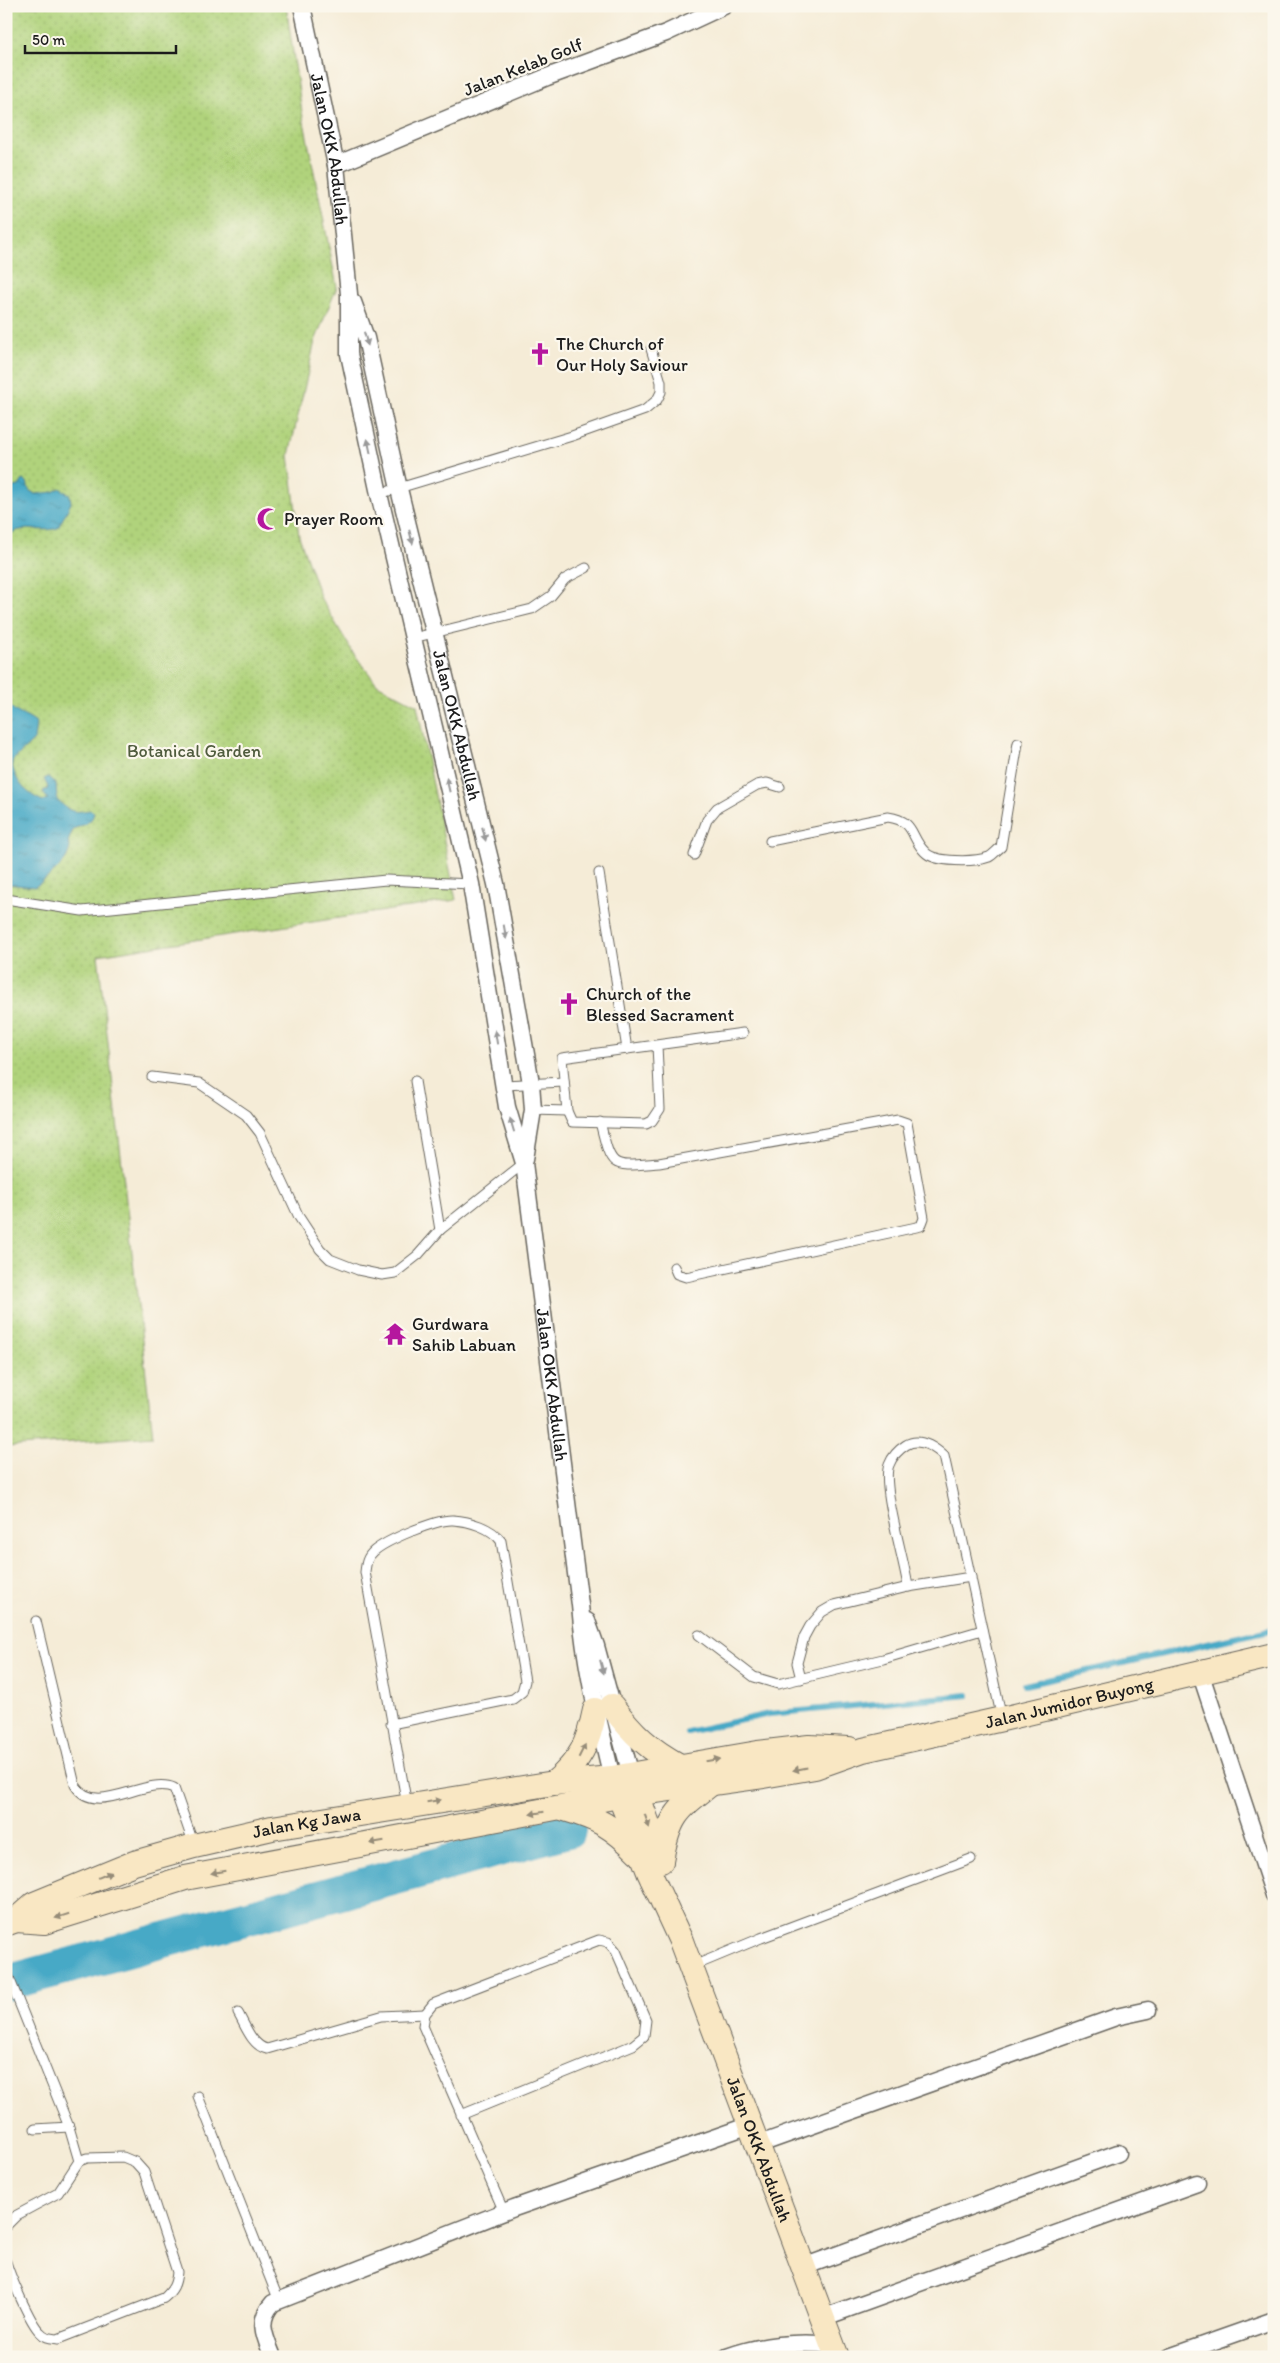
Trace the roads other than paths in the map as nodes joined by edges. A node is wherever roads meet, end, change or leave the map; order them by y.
1 (302, 6) edge
2 (724, 6) edge
3 (336, 165) junction
4 (349, 294) junction
5 (651, 349) dead end
6 (399, 489) junction
7 (380, 494) junction
8 (586, 568) dead end
9 (434, 634) junction
10 (413, 638) junction
11 (1018, 743) dead end
12 (780, 787) dead end
13 (770, 841) dead end
14 (694, 855) dead end
15 (599, 873) dead end
16 (471, 884) junction
17 (6, 899) edge
18 (743, 1033) dead end
19 (657, 1045) junction
20 (627, 1049) junction
21 (152, 1076) dead end
22 (415, 1081) dead end
23 (564, 1082) junction
24 (531, 1083) junction
25 (504, 1086) junction
26 (534, 1110) junction
27 (567, 1111) junction
28 (600, 1122) junction
29 (524, 1163) junction
30 (440, 1230) junction
31 (674, 1267) dead end
32 (971, 1577) junction
33 (908, 1587) junction
34 (36, 1621) dead end
35 (982, 1630) junction
36 (699, 1635) dead end
37 (1274, 1655) edge
38 (1200, 1672) junction
39 (801, 1679) junction
40 (604, 1708) junction
41 (1002, 1719) junction
42 (391, 1724) junction
43 (863, 1750) junction
44 (680, 1766) junction
45 (554, 1783) junction
46 (711, 1784) junction
47 (625, 1786) junction
48 (407, 1805) junction
49 (563, 1808) junction
50 (194, 1846) junction
51 (971, 1858) dead end
52 (652, 1859) junction
53 (1274, 1895) edge
54 (11, 1922) edge
55 (690, 1967) junction
56 (6, 1970) edge
57 (1148, 2010) dead end
58 (238, 2013) dead end
59 (424, 2014) junction
60 (198, 2096) dead end
61 (461, 2115) junction
62 (69, 2126) junction
63 (35, 2129) dead end
64 (754, 2135) junction
65 (1118, 2153) dead end
66 (79, 2161) junction
67 (1197, 2183) dead end
68 (504, 2212) junction
69 (6, 2226) edge
70 (6, 2262) edge
71 (803, 2267) junction
72 (279, 2301) junction
73 (822, 2318) junction
74 (1274, 2320) edge
75 (835, 2351) edge
76 (273, 2357) edge
77 (727, 2357) edge
78 (1169, 2357) edge

1 - 3 street, Jalan OKK Abdullah
2 - 3 street, Jalan Kelab Golf
3 - 4 street, Jalan OKK Abdullah
4 -> 6 street, Jalan OKK Abdullah
7 -> 4 street, Jalan OKK Abdullah
5 - 6 lane
6 - 7 lane
6 -> 9 street, Jalan OKK Abdullah
7 - 10 street, Jalan OKK Abdullah
8 - 9 lane
9 - 10 lane
9 -> 24 street, Jalan OKK Abdullah
16 -> 10 street, Jalan OKK Abdullah
11 - 13 lane
12 - 14 lane
15 - 20 lane
16 - 17 lane
25 -> 16 street, Jalan OKK Abdullah
18 - 19 lane
19 - 20 lane
19 - 28 lane
20 - 23 lane
21 - 30 lane
22 - 30 lane
23 - 24 lane
23 - 27 lane
24 - 25 lane
24 - 26 street, Jalan OKK Abdullah
29 -> 25 street, Jalan OKK Abdullah
26 - 27 lane
26 - 29 street, Jalan OKK Abdullah
27 - 28 lane
28 - 31 lane
29 - 30 lane
29 - 40 street, Jalan OKK Abdullah
32 - 33 lane
32 - 33 lane
32 - 35 lane
33 - 39 lane
34 - 50 lane
35 - 39 lane
35 - 41 lane
36 - 39 lane
37 - 38 main road, Jalan Jumidor Buyong
38 - 41 main road, Jalan Jumidor Buyong
38 - 53 street
40 - 44 main road
45 -> 40 main road
40 - 47 street, Jalan OKK Abdullah
41 - 43 main road, Jalan Jumidor Buyong
42 - 42 lane
42 - 48 lane
44 -> 43 main road, Jalan Jumidor Buyong
43 -> 46 main road, Jalan Jumidor Buyong
44 - 47 main road, Jalan Jumidor Buyong
45 - 47 main road, Jalan Kg Jawa
48 -> 45 main road, Jalan Kg Jawa
46 - 47 main road, Jalan Jumidor Buyong
46 - 52 main road
47 - 49 main road, Jalan Kg Jawa
47 - 52 main road, Jalan OKK Abdullah
48 - 50 main road, Jalan Kg Jawa
49 - 52 main road
49 -> 54 main road, Jalan Kg Jawa
54 -> 50 main road, Jalan Kg Jawa
51 - 55 lane
52 - 55 main road, Jalan OKK Abdullah
55 - 64 main road, Jalan OKK Abdullah
56 - 62 lane
57 - 64 street
58 - 59 lane
59 - 61 lane
59 - 61 lane
60 - 72 lane
61 - 68 lane
62 - 63 lane
62 - 66 lane
64 - 68 street
64 - 71 main road, Jalan OKK Abdullah
65 - 71 street
66 - 69 lane
66 - 70 lane
67 - 73 street
68 - 72 street
71 - 73 main road, Jalan OKK Abdullah
72 - 76 street
73 - 75 main road, Jalan OKK Abdullah
74 - 78 street
75 - 77 street

